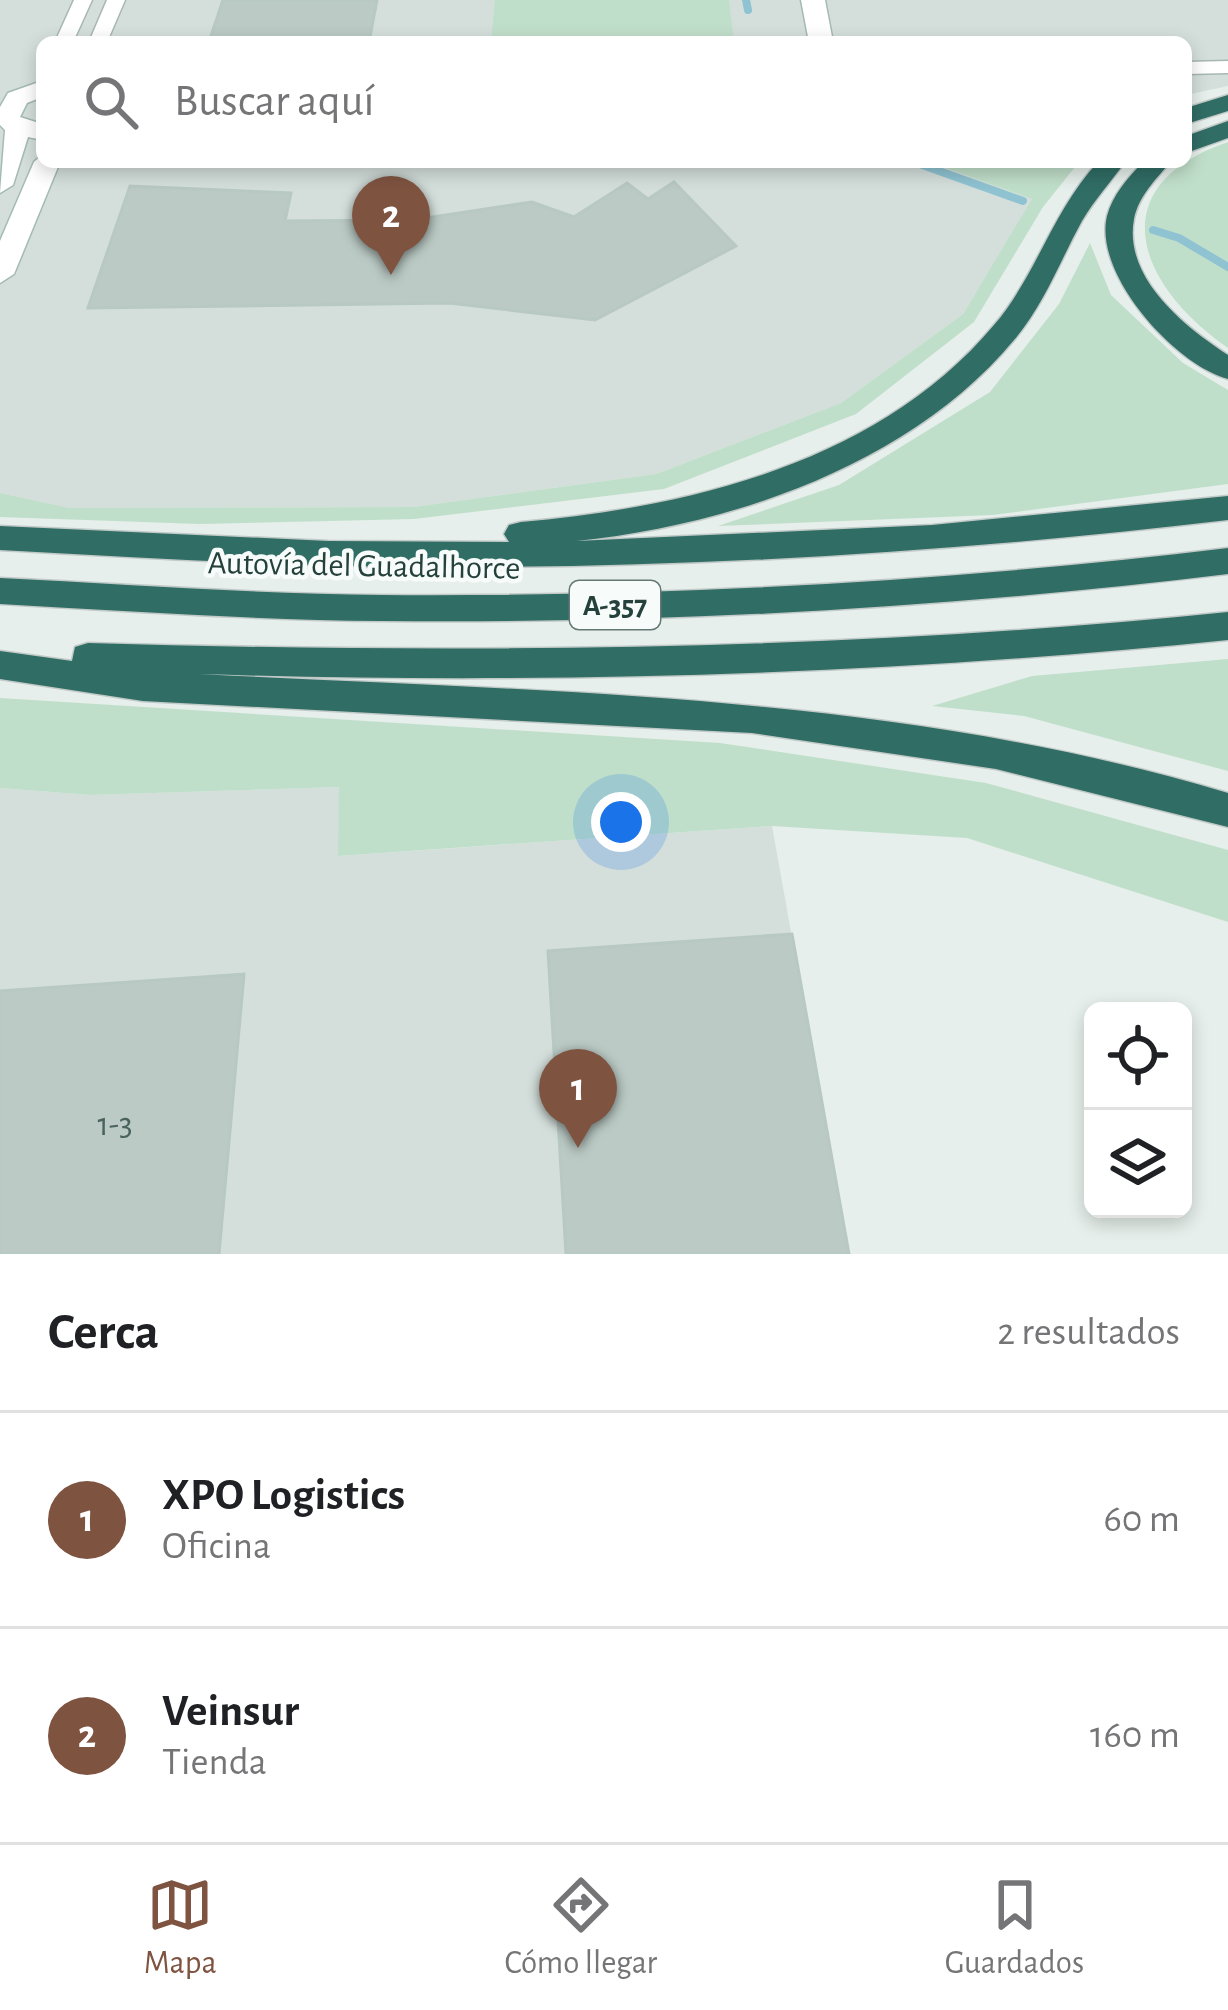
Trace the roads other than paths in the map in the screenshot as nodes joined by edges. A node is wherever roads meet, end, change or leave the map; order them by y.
1 (83, 0) edge
2 (116, 0) edge
3 (813, 0) edge
4 (67, 36) edge
5 (101, 36) edge
6 (819, 36) edge
7 (1192, 68) edge
8 (1228, 68) edge
9 (36, 89) edge
10 (1228, 103) edge
11 (1228, 112) edge
12 (1192, 116) edge
13 (1192, 117) edge
14 (1228, 129) edge
15 (30, 130) edge
16 (1192, 143) edge
17 (44, 168) edge
18 (1106, 168) edge
19 (1149, 168) edge
20 (0, 185) edge
21 (0, 274) edge
22 (1228, 369) edge
23 (1228, 508) edge
24 (0, 538) edge
25 (198, 548) junction
26 (1228, 561) edge
27 (0, 591) edge
28 (1228, 626) edge
29 (0, 655) edge
30 (0, 665) edge
31 (1228, 810) edge

1 - 4 street
2 - 5 street
3 - 6 street
7 - 8 street
9 - 15 street
10 - 12 highway
11 - 13 highway
14 - 16 highway
15 - 20 street
17 - 21 street
18 - 25 highway
19 - 22 highway
23 - 25 highway
24 - 25 highway
26 - 27 highway, Autovía del Guadalhorce / A-357
28 - 29 highway, A-357
30 - 31 highway

